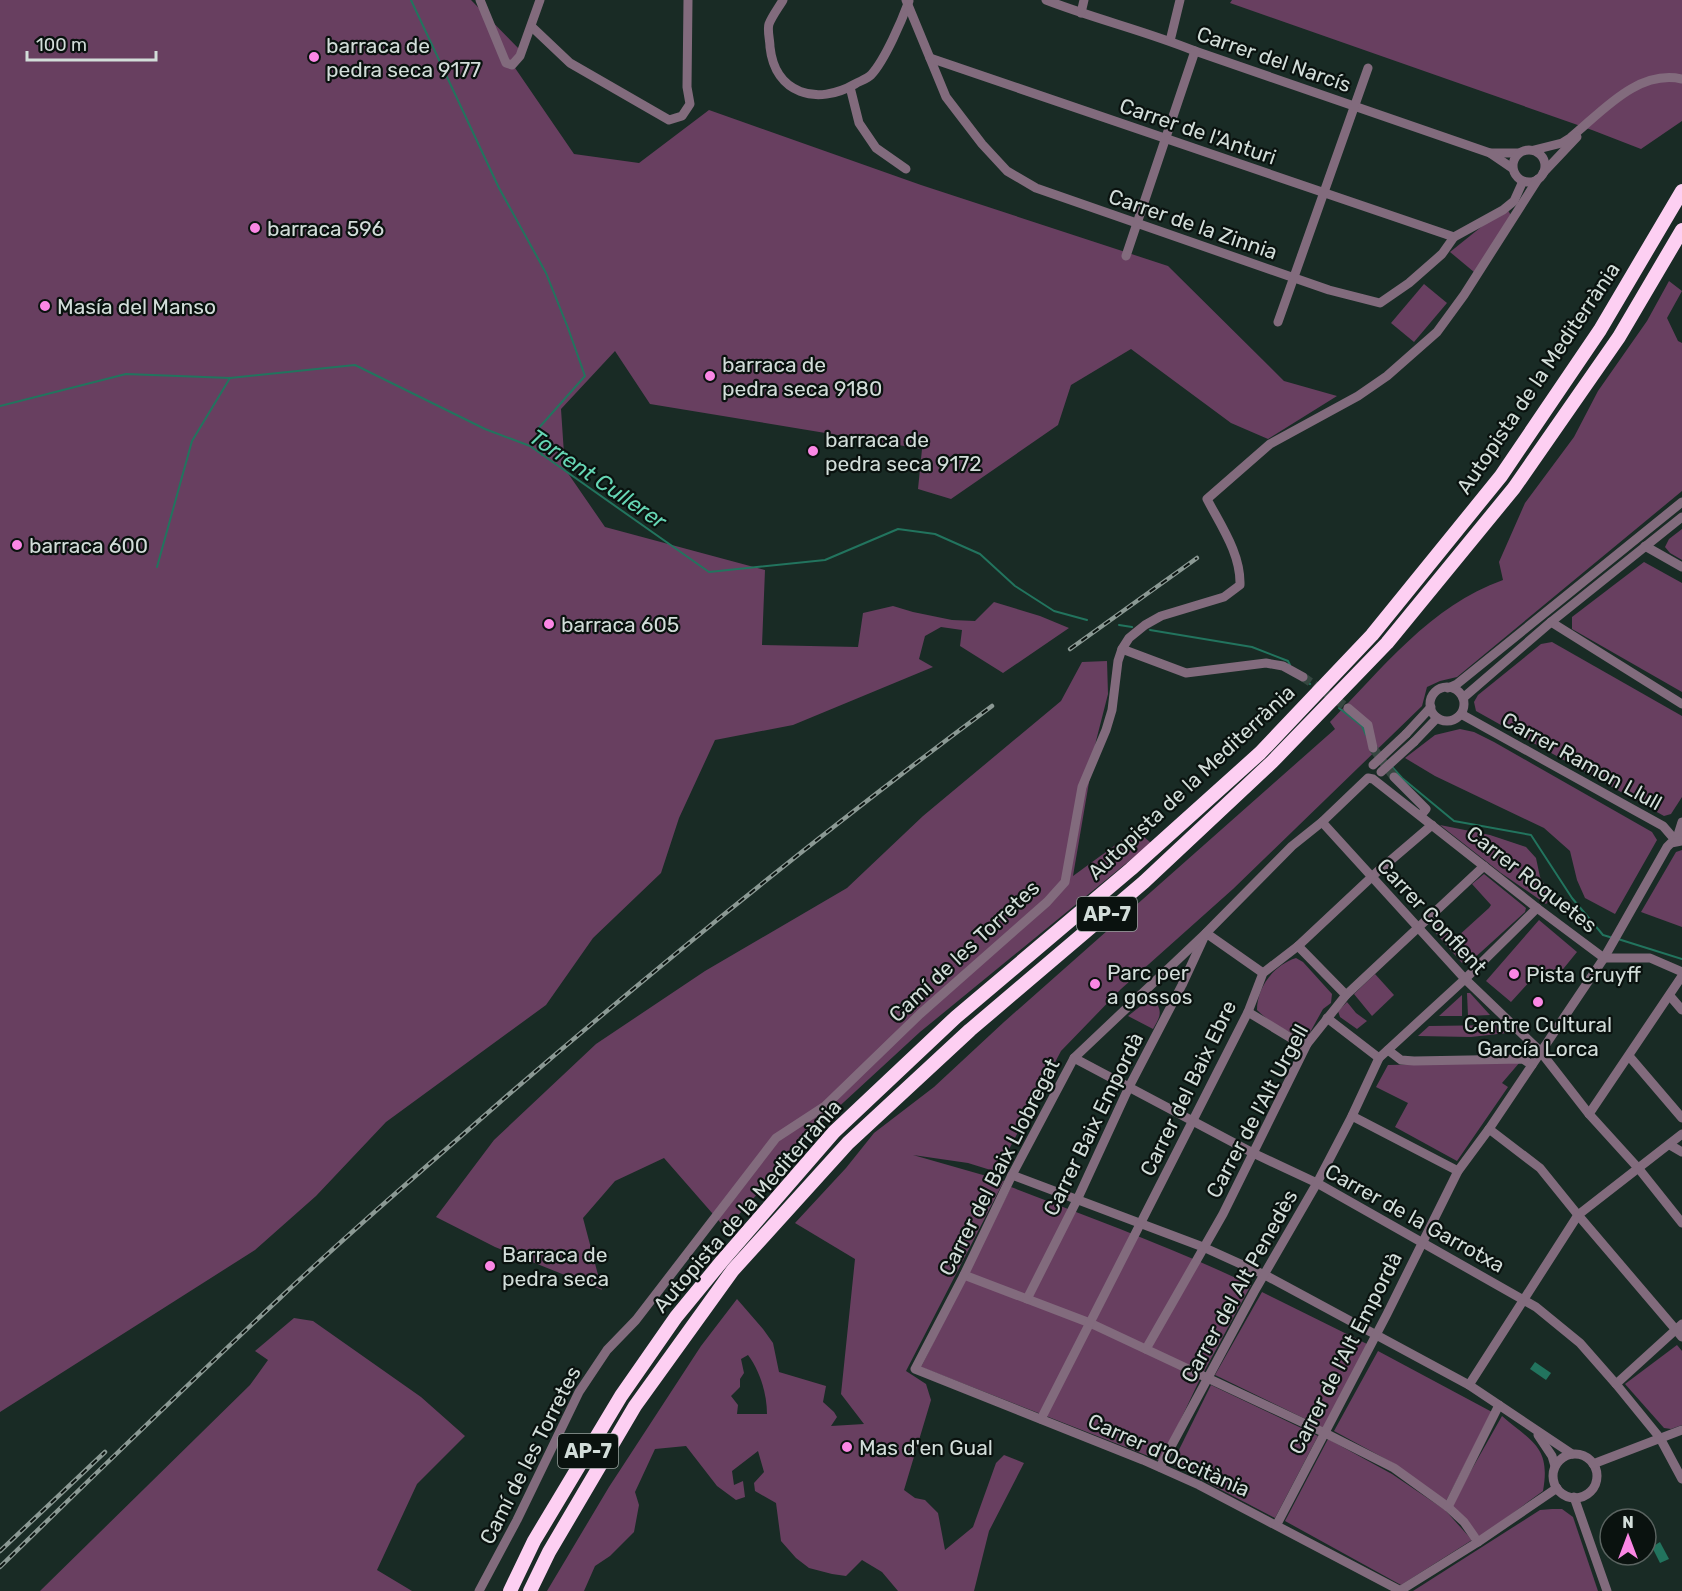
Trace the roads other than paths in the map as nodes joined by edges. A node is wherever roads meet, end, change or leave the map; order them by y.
1 (480, 0) edge
2 (540, 0) edge
3 (688, 0) edge
4 (783, 0) edge
5 (1046, 0) edge
6 (1084, 0) edge
7 (1180, 0) edge
8 (907, 2) edge
9 (1081, 13) junction
10 (532, 27) junction
11 (1170, 41) junction
12 (1195, 51) junction
13 (930, 58) junction
14 (948, 64) junction
15 (1368, 68) dead end
16 (938, 78) junction
17 (1682, 79) edge
18 (850, 87) junction
19 (1355, 106) junction
20 (1593, 120) junction
21 (1166, 139) junction
22 (1534, 150) junction
23 (1490, 153) junction
24 (1518, 153) junction
25 (1512, 168) junction
26 (906, 169) dead end
27 (1541, 176) junction
28 (1523, 181) junction
29 (1682, 191) edge
30 (1324, 193) junction
31 (1136, 223) junction
32 (1682, 230) edge
33 (1454, 237) junction
34 (1126, 256) dead end
35 (1295, 278) junction
36 (1278, 322) dead end
37 (1682, 502) edge
38 (1682, 517) edge
39 (1645, 546) junction
40 (1682, 567) edge
41 (1551, 622) junction
42 (1122, 649) junction
43 (1303, 676) tunnel mouth
44 (1448, 687) junction
45 (1463, 698) junction
46 (1682, 704) edge
47 (1431, 707) junction
48 (1348, 708) tunnel mouth
49 (1461, 714) junction
50 (1437, 718) junction
51 (1373, 748) tunnel mouth
52 (1372, 777) junction
53 (1394, 777) tunnel mouth
54 (1421, 815) junction
55 (1322, 822) junction
56 (1682, 822) edge
57 (1432, 825) junction
58 (1679, 841) edge
59 (1484, 866) junction
60 (1372, 877) junction
61 (1537, 908) junction
62 (1420, 928) junction
63 (1206, 933) junction
64 (1298, 946) junction
65 (1604, 958) junction
66 (1263, 973) junction
67 (1682, 974) edge
68 (1465, 979) junction
69 (1346, 995) junction
70 (1670, 996) junction
71 (1682, 1010) edge
72 (1248, 1012) junction
73 (1327, 1018) junction
74 (1307, 1044) junction
75 (1389, 1050) junction
76 (1540, 1051) junction
77 (1629, 1056) junction
78 (1074, 1058) junction
79 (1379, 1058) junction
80 (1532, 1065) junction
81 (1129, 1087) junction
82 (1589, 1114) junction
83 (1352, 1116) junction
84 (1682, 1118) edge
85 (1192, 1121) junction
86 (1489, 1129) junction
87 (1682, 1134) edge
88 (1670, 1145) junction
89 (1682, 1152) edge
90 (1253, 1153) junction
91 (1639, 1169) junction
92 (1458, 1171) junction
93 (1012, 1175) junction
94 (1317, 1183) junction
95 (1077, 1200) junction
96 (1578, 1215) junction
97 (1682, 1222) edge
98 (1141, 1224) junction
99 (1421, 1243) junction
100 (1203, 1248) junction
101 (964, 1275) junction
102 (1265, 1275) junction
103 (1027, 1299) junction
104 (1523, 1299) junction
105 (1090, 1323) junction
106 (1680, 1330) edge
107 (1377, 1334) junction
108 (1146, 1349) junction
109 (915, 1369) joint
110 (1207, 1377) junction
111 (1616, 1384) junction
112 (1468, 1385) junction
113 (1499, 1405) junction
114 (1041, 1419) junction
115 (1530, 1426) junction
116 (1682, 1430) edge
117 (1325, 1433) junction
118 (1660, 1438) junction
119 (1572, 1454) junction
120 (1593, 1464) junction
121 (1555, 1466) junction
122 (1160, 1467) junction
123 (1682, 1479) edge
124 (1557, 1488) junction
125 (1574, 1497) junction
126 (1448, 1507) junction
127 (1276, 1524) junction
128 (1478, 1542) junction
129 (479, 1591) edge
130 (510, 1591) edge
131 (530, 1591) edge
132 (1401, 1591) edge
133 (1607, 1591) edge

1 - 10 street
2 - 10 street
3 - 10 street
4 - 18 street
5 - 9 street, Carrer del Narcís
6 - 9 street
7 - 11 street
8 - 13 street, Carrer de la Zinnia
8 - 18 street
9 - 11 street, Carrer del Narcís
11 - 12 street, Carrer del Narcís
12 - 19 street, Carrer del Narcís
12 - 21 street
13 - 14 street, Carrer de l'Anturi
13 - 16 street, Carrer de la Zinnia
14 - 16 street
14 - 21 street, Carrer de l'Anturi
15 - 19 street
16 - 31 street, Carrer de la Zinnia
17 - 20 street
18 - 26 street
19 - 23 street, Carrer del Narcís
19 - 30 street
20 - 22 street
20 - 27 street
21 - 30 street, Carrer de l'Anturi
21 - 31 street
22 - 24 street
22 - 27 street
23 - 24 street, Carrer del Narcís
23 - 25 street, Carrer del Narcís
24 - 25 street
25 - 28 street
27 - 28 street
27 - 42 street
28 - 33 street, Carrer de la Zinnia
29 - 130 highway, Autopista de la Mediterrània / AP-7
30 - 33 street, Carrer de l'Anturi
30 - 35 street
31 - 34 street
31 - 35 street, Carrer de la Zinnia
32 - 131 highway, Autopista de la Mediterrània / AP-7
33 - 35 street, Carrer de la Zinnia
35 - 36 street
37 - 44 street
38 - 39 street
39 - 40 street
39 - 41 street
41 - 45 street
41 - 46 street
42 - 43 street
42 - 129 street, Camí de les Torretes
44 - 45 street
44 - 47 street
45 - 49 street
47 - 50 street
47 - 52 street, bridge
48 - 51 street
49 - 50 street
49 - 58 street, Carrer Ramon Llull
50 - 52 street, bridge
52 - 54 street, Carrer Roquetes
52 - 55 street, Carrer del Baix Llobregat
53 - 54 street
54 - 57 street, Carrer Roquetes
55 - 60 street, Carrer Conflent
55 - 63 street, Carrer del Baix Llobregat
56 - 58 street
57 - 59 street, Carrer Roquetes
57 - 60 street
58 - 65 street, Carrer de l'Alt Empordà
59 - 61 street, Carrer Roquetes
59 - 62 street, Carrer de l'Alt Urgell
60 - 62 street, Carrer Conflent
60 - 64 street
61 - 65 street, Carrer Roquetes
61 - 68 street, Carrer del Alt Penedès
62 - 68 street, Carrer Conflent
62 - 69 street, Carrer de l'Alt Urgell
63 - 66 street
63 - 78 street, Carrer del Baix Llobregat
63 - 81 street, Carrer Baix Empordà
64 - 66 street
64 - 69 street
65 - 67 street, Carrer Roquetes
65 - 76 street, Carrer de l'Alt Empordà
66 - 72 street, Carrer del Baix Ebre
67 - 70 street
68 - 75 street, Carrer del Alt Penedès
68 - 76 street, Carrer Conflent
69 - 73 street, Carrer de l'Alt Urgell
70 - 71 street
70 - 77 street
72 - 74 street
72 - 85 street, Carrer del Baix Ebre
73 - 74 street, Carrer de l'Alt Urgell
73 - 79 street
74 - 90 street, Carrer de l'Alt Urgell
75 - 79 street, Carrer del Alt Penedès
75 - 80 street
76 - 80 street, Carrer de l'Alt Empordà
76 - 82 street, Carrer Conflent
77 - 82 street
77 - 84 street
78 - 81 street, Carrer de la Garrotxa
78 - 93 street, Carrer del Baix Llobregat
79 - 83 street, Carrer del Alt Penedès
80 - 86 street, Carrer de l'Alt Empordà
81 - 85 street, Carrer de la Garrotxa
81 - 95 street, Carrer Baix Empordà
82 - 91 street, Carrer Conflent
83 - 92 street
83 - 94 street, Carrer del Alt Penedès
85 - 90 street, Carrer de la Garrotxa
85 - 98 street, Carrer del Baix Ebre
86 - 92 street, Carrer de l'Alt Empordà
86 - 96 street
87 - 88 street
88 - 89 street
88 - 91 street
90 - 94 street, Carrer de la Garrotxa
90 - 100 street, Carrer de l'Alt Urgell
91 - 96 street
91 - 97 street, Carrer Conflent
92 - 99 street, Carrer de l'Alt Empordà
93 - 95 street
93 - 101 street, Carrer del Baix Llobregat
94 - 99 street, Carrer de la Garrotxa
94 - 102 street, Carrer del Alt Penedès
95 - 98 street
95 - 103 street, Carrer Baix Empordà
96 - 104 street
96 - 106 street
98 - 100 street
98 - 105 street, Carrer del Baix Ebre
99 - 104 street, Carrer de la Garrotxa
99 - 107 street, Carrer de l'Alt Empordà
100 - 102 street
100 - 108 street, Carrer de l'Alt Urgell
101 - 103 street
101 - 109 street, Carrer del Baix Llobregat
102 - 107 street
102 - 110 street, Carrer del Alt Penedès
103 - 105 street
104 - 111 street, Carrer de la Garrotxa
104 - 112 street
105 - 108 street
105 - 114 street, Carrer del Baix Ebre
106 - 111 street
107 - 112 street
107 - 117 street, Carrer de l'Alt Empordà
108 - 110 street
109 - 114 street, Carrer d'Occitània
110 - 117 street
110 - 122 street, Carrer del Alt Penedès
111 - 118 street, Carrer de la Garrotxa
112 - 113 street
113 - 115 street
113 - 126 street
114 - 122 street, Carrer d'Occitània
115 - 119 street
115 - 121 street
116 - 118 street
117 - 126 street
117 - 127 street, Carrer de l'Alt Empordà
118 - 120 street
118 - 123 street, Carrer de la Garrotxa
119 - 120 street
119 - 121 street
120 - 125 street
121 - 124 street
122 - 127 street, Carrer d'Occitània
124 - 125 street
124 - 128 street
125 - 133 street
126 - 128 street
127 - 132 street, Carrer d'Occitània
128 - 132 street

